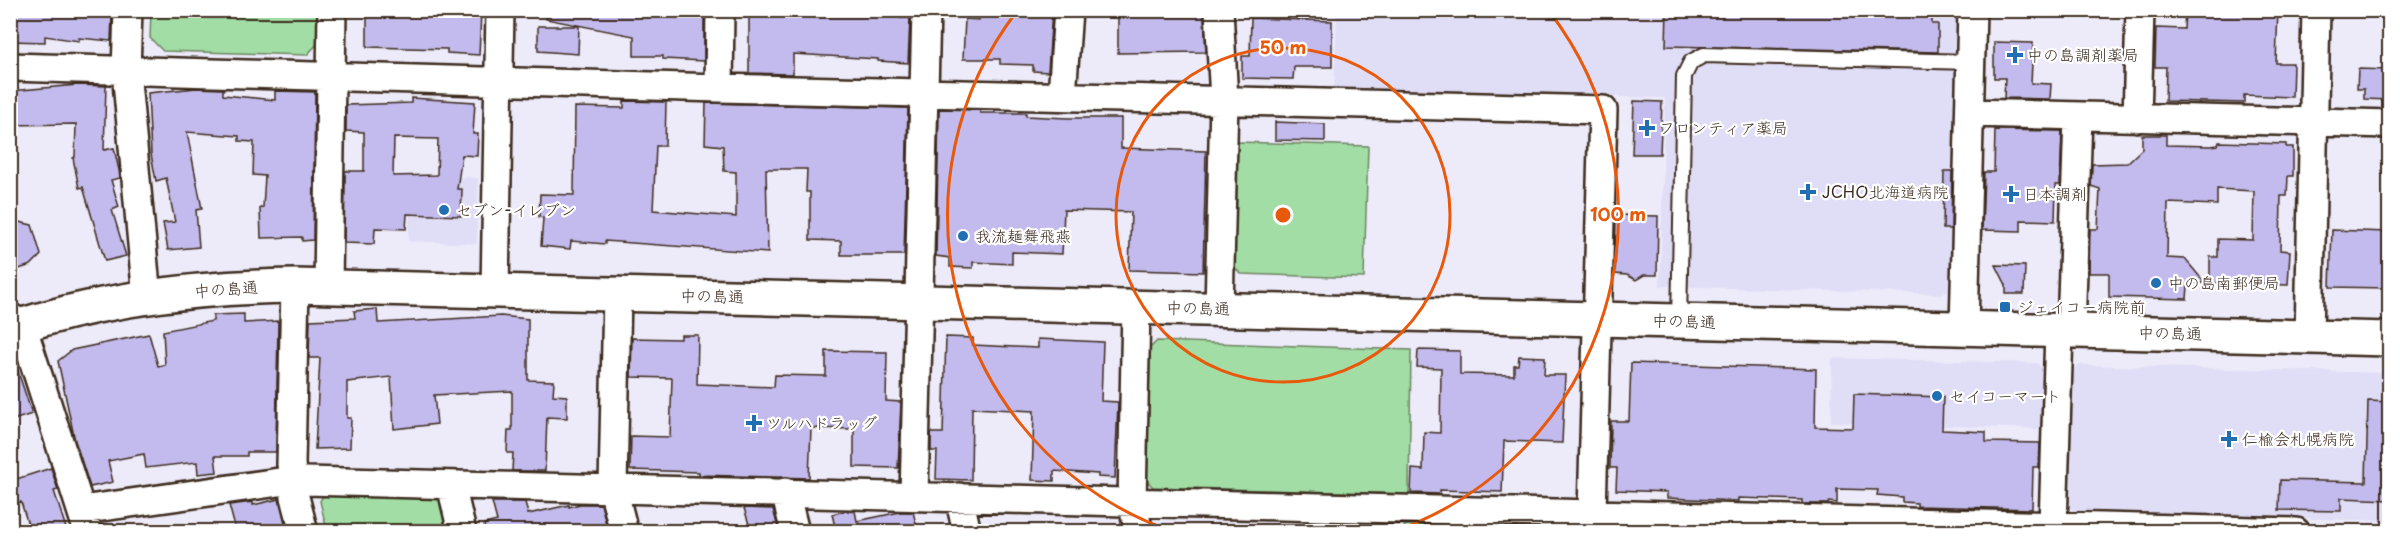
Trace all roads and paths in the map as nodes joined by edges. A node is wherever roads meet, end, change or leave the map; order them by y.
1 (128, 10) edge
2 (332, 10) edge
3 (500, 10) edge
4 (720, 10) edge
5 (926, 10) edge
6 (1068, 10) edge
7 (1220, 10) edge
8 (1972, 10) edge
9 (2140, 10) edge
10 (2316, 10) edge
11 (1971, 62) junction
12 (10, 67) edge
13 (126, 71) junction
14 (330, 75) junction
15 (498, 81) junction
16 (719, 88) junction
17 (924, 92) junction
18 (1062, 96) junction
19 (1224, 100) junction
20 (1970, 113) junction
21 (2078, 117) junction
22 (2137, 118) junction
23 (2314, 122) junction
24 (2390, 124) edge
25 (295, 286) junction
26 (328, 286) junction
27 (495, 290) junction
28 (617, 293) junction
29 (147, 298) junction
30 (919, 301) junction
31 (1136, 306) junction
32 (1219, 309) junction
33 (1596, 318) junction
34 (1679, 321) junction
35 (1964, 328) junction
36 (13, 330) edge
37 (2065, 331) junction
38 (2309, 337) junction
39 (2390, 339) edge
40 (293, 481) junction
41 (451, 485) junction
42 (613, 488) junction
43 (785, 492) junction
44 (914, 496) junction
45 (959, 497) junction
46 (1131, 502) junction
47 (1592, 513) junction
48 (1386, 520) edge
49 (84, 521) edge
50 (1522, 522) edge
51 (1642, 523) edge
52 (1851, 526) edge
53 (2045, 528) edge
54 (2200, 530) edge
55 (304, 531) edge
56 (462, 531) edge
57 (624, 531) edge
58 (795, 531) edge
59 (967, 531) edge
60 (1139, 531) edge
61 (2296, 531) edge

1 - 13 street
2 - 14 street
3 - 15 street
4 - 16 street
5 - 17 street
6 - 18 street
7 - 19 street
8 - 11 street
9 - 22 street
10 - 23 street
11 - 20 street
11 - 34 lane
12 - 13 street
13 - 14 street
13 - 29 street
14 - 15 street
14 - 26 street
15 - 16 street
15 - 27 street
16 - 17 street
17 - 18 street
17 - 30 street
18 - 19 street
19 - 32 street
19 - 33 street
20 - 21 street
20 - 35 street
21 - 22 street
21 - 37 street
22 - 23 street
23 - 24 street
23 - 38 street
25 - 26 street, 中の島通
25 - 29 street, 中の島通
25 - 40 street
26 - 27 street, 中の島通
27 - 28 street, 中の島通
28 - 30 street, 中の島通
28 - 42 street
29 - 36 street, 中の島通
30 - 31 street, 中の島通
30 - 44 street
31 - 32 street, 中の島通
31 - 46 street
32 - 33 street, 中の島通
33 - 34 street, 中の島通
33 - 47 street
34 - 35 street, 中の島通
35 - 37 street, 中の島通
36 - 49 street
37 - 38 street, 中の島通
37 - 53 street
38 - 39 street, 中の島通
40 - 41 street
40 - 49 street
40 - 55 street
41 - 42 street
41 - 56 street
42 - 43 street
42 - 57 street
43 - 44 street
43 - 58 street
44 - 45 street
45 - 46 street
45 - 59 street
46 - 48 street
46 - 60 street
47 - 50 street
47 - 51 street
48 - 50 street
51 - 52 street
52 - 53 street
53 - 54 street
54 - 61 street

